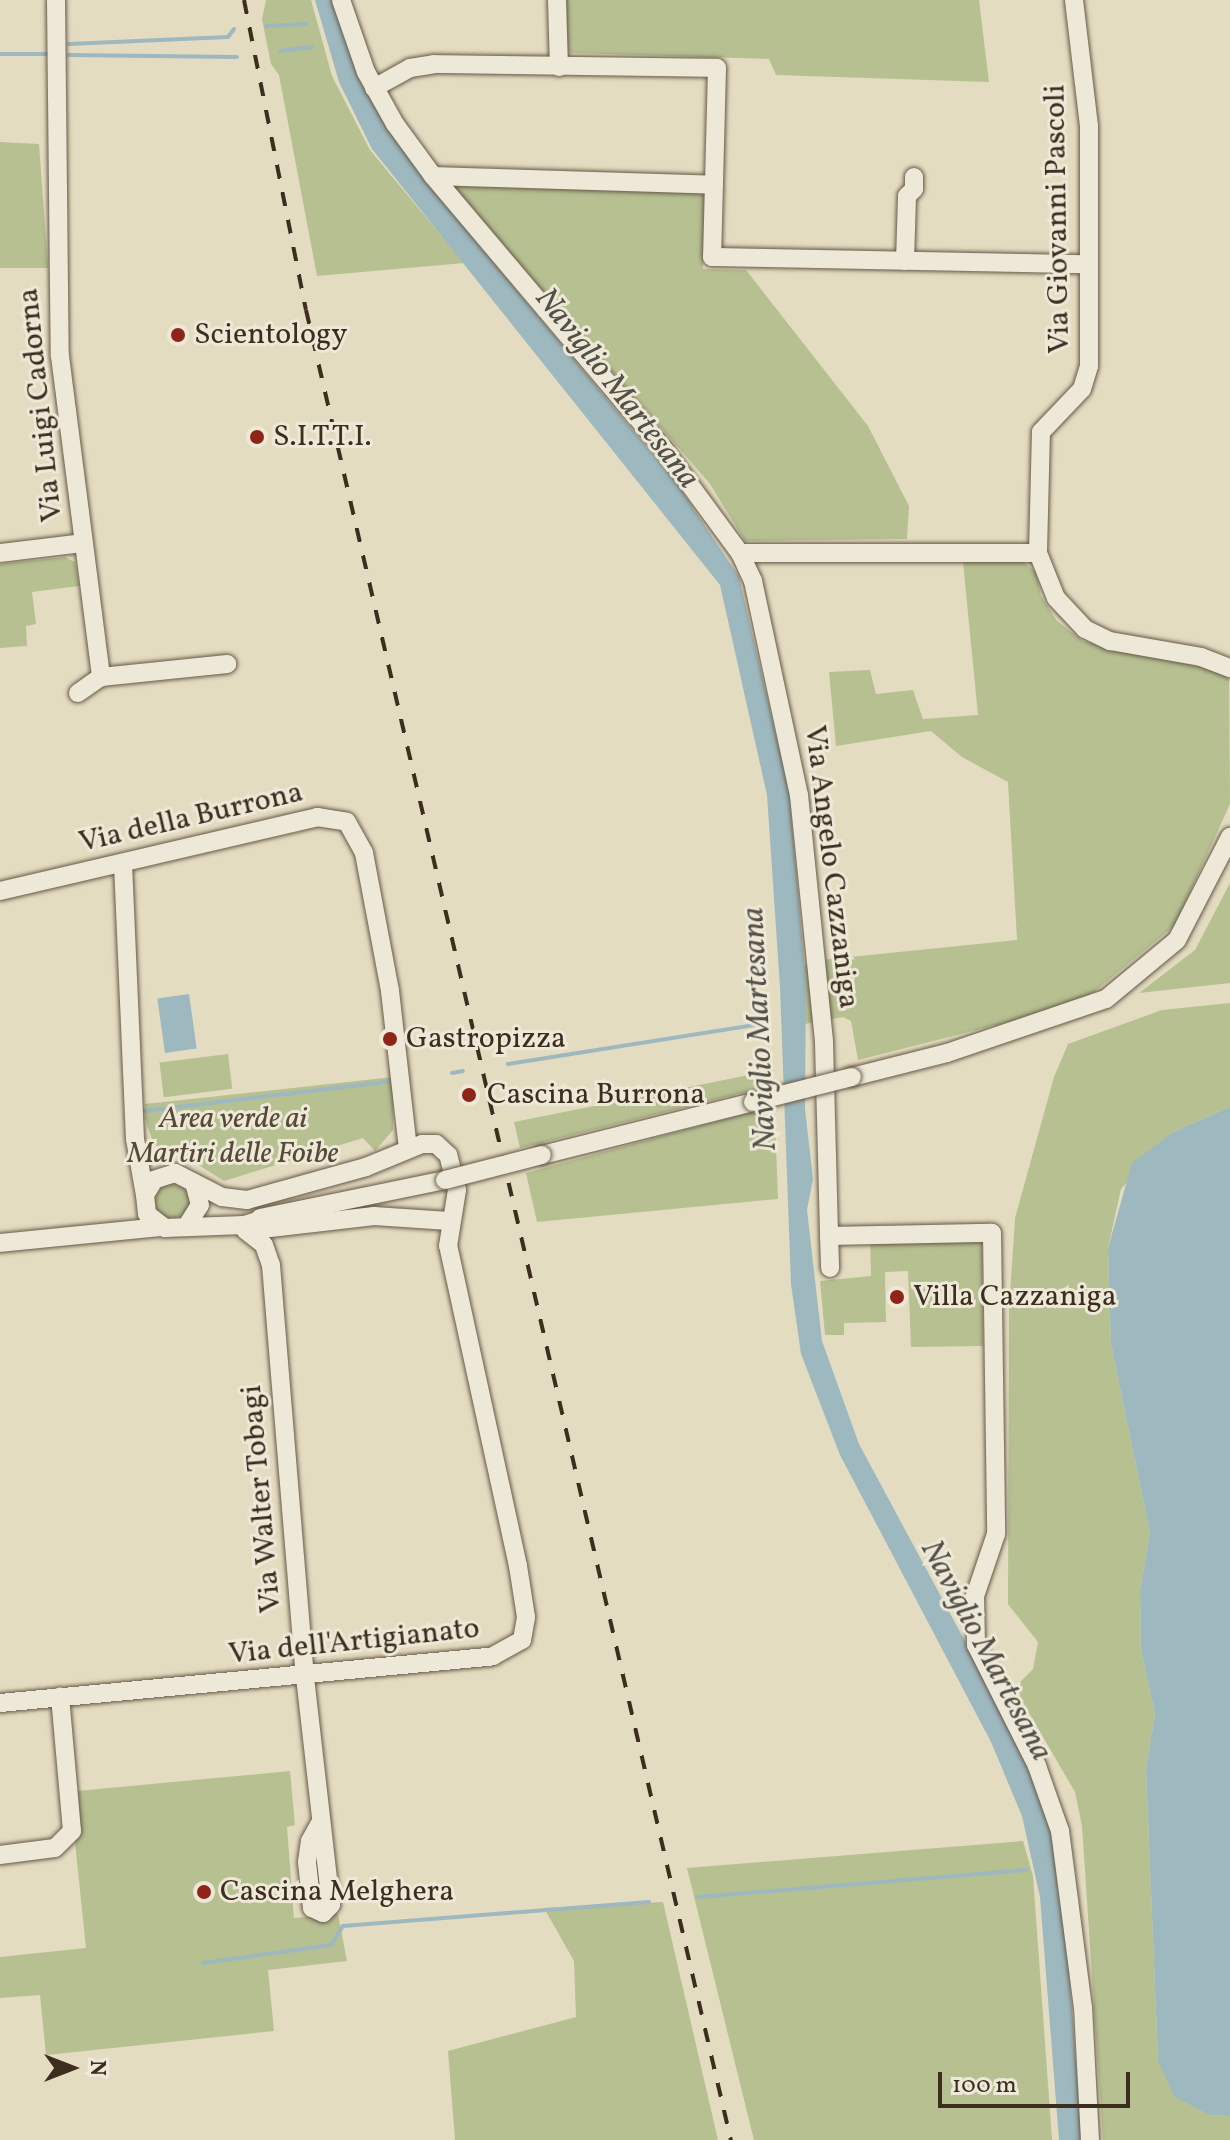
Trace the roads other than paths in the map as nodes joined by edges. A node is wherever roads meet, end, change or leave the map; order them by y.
1 (56, 0) edge
2 (341, 0) edge
3 (557, 0) edge
4 (1074, 0) edge
5 (559, 67) junction
6 (374, 88) junction
7 (433, 176) junction
8 (914, 177) dead end
9 (714, 185) junction
10 (905, 261) junction
11 (1089, 264) junction
12 (83, 543) junction
13 (0, 553) edge
14 (740, 553) junction
15 (1038, 553) junction
16 (1230, 654) edge
17 (1201, 657) junction
18 (227, 664) dead end
19 (1230, 668) edge
20 (101, 677) junction
21 (78, 693) dead end
22 (1230, 837) edge
23 (123, 864) junction
24 (0, 891) edge
25 (134, 1124) junction
26 (408, 1148) junction
27 (166, 1173) junction
28 (197, 1187) junction
29 (145, 1197) junction
30 (270, 1217) junction
31 (449, 1221) junction
32 (188, 1224) junction
33 (222, 1224) junction
34 (161, 1227) junction
35 (245, 1230) junction
36 (109, 1233) junction
37 (829, 1236) junction
38 (0, 1243) edge
39 (830, 1268) dead end
40 (305, 1677) junction
41 (60, 1697) junction
42 (0, 1703) edge
43 (321, 1821) dead end
44 (0, 1855) edge
45 (1090, 2140) edge

1 - 12 street, Via Luigi Cadorna
2 - 6 street, Via Angelo Cazzaniga
3 - 5 street
4 - 11 street, Via Giovanni Pascoli
5 - 6 street
5 - 9 street
6 - 7 street, Via Angelo Cazzaniga
7 - 9 street
7 - 14 street, Via Angelo Cazzaniga
8 - 10 street
9 - 10 street
10 - 11 street
11 - 15 street, Via Giovanni Pascoli
12 - 13 street
12 - 20 street, Via Luigi Cadorna
14 - 15 street
14 - 37 street, Via Angelo Cazzaniga
15 - 17 street
16 - 17 street
17 - 19 street
18 - 20 street
20 - 21 street
22 - 30 street, bridge
23 - 24 street, Via della Burrona
23 - 25 street
23 - 26 street, Via della Burrona
25 - 27 street
25 - 29 street
26 - 28 street
26 - 31 street, Via dell'Artigianato
27 - 28 street
27 - 29 street
28 - 30 street
28 - 32 street
29 - 34 street
29 - 36 street
30 - 33 street
31 - 35 street
31 - 40 street, Via dell'Artigianato
32 - 33 street
32 - 34 street
33 - 35 street
34 - 36 street
35 - 40 street, Via Walter Tobagi
36 - 38 street
37 - 39 street, Via Angelo Cazzaniga
37 - 45 street
40 - 41 street, Via dell'Artigianato
40 - 43 street, Via Walter Tobagi
41 - 42 street, Via dell'Artigianato
41 - 44 street

